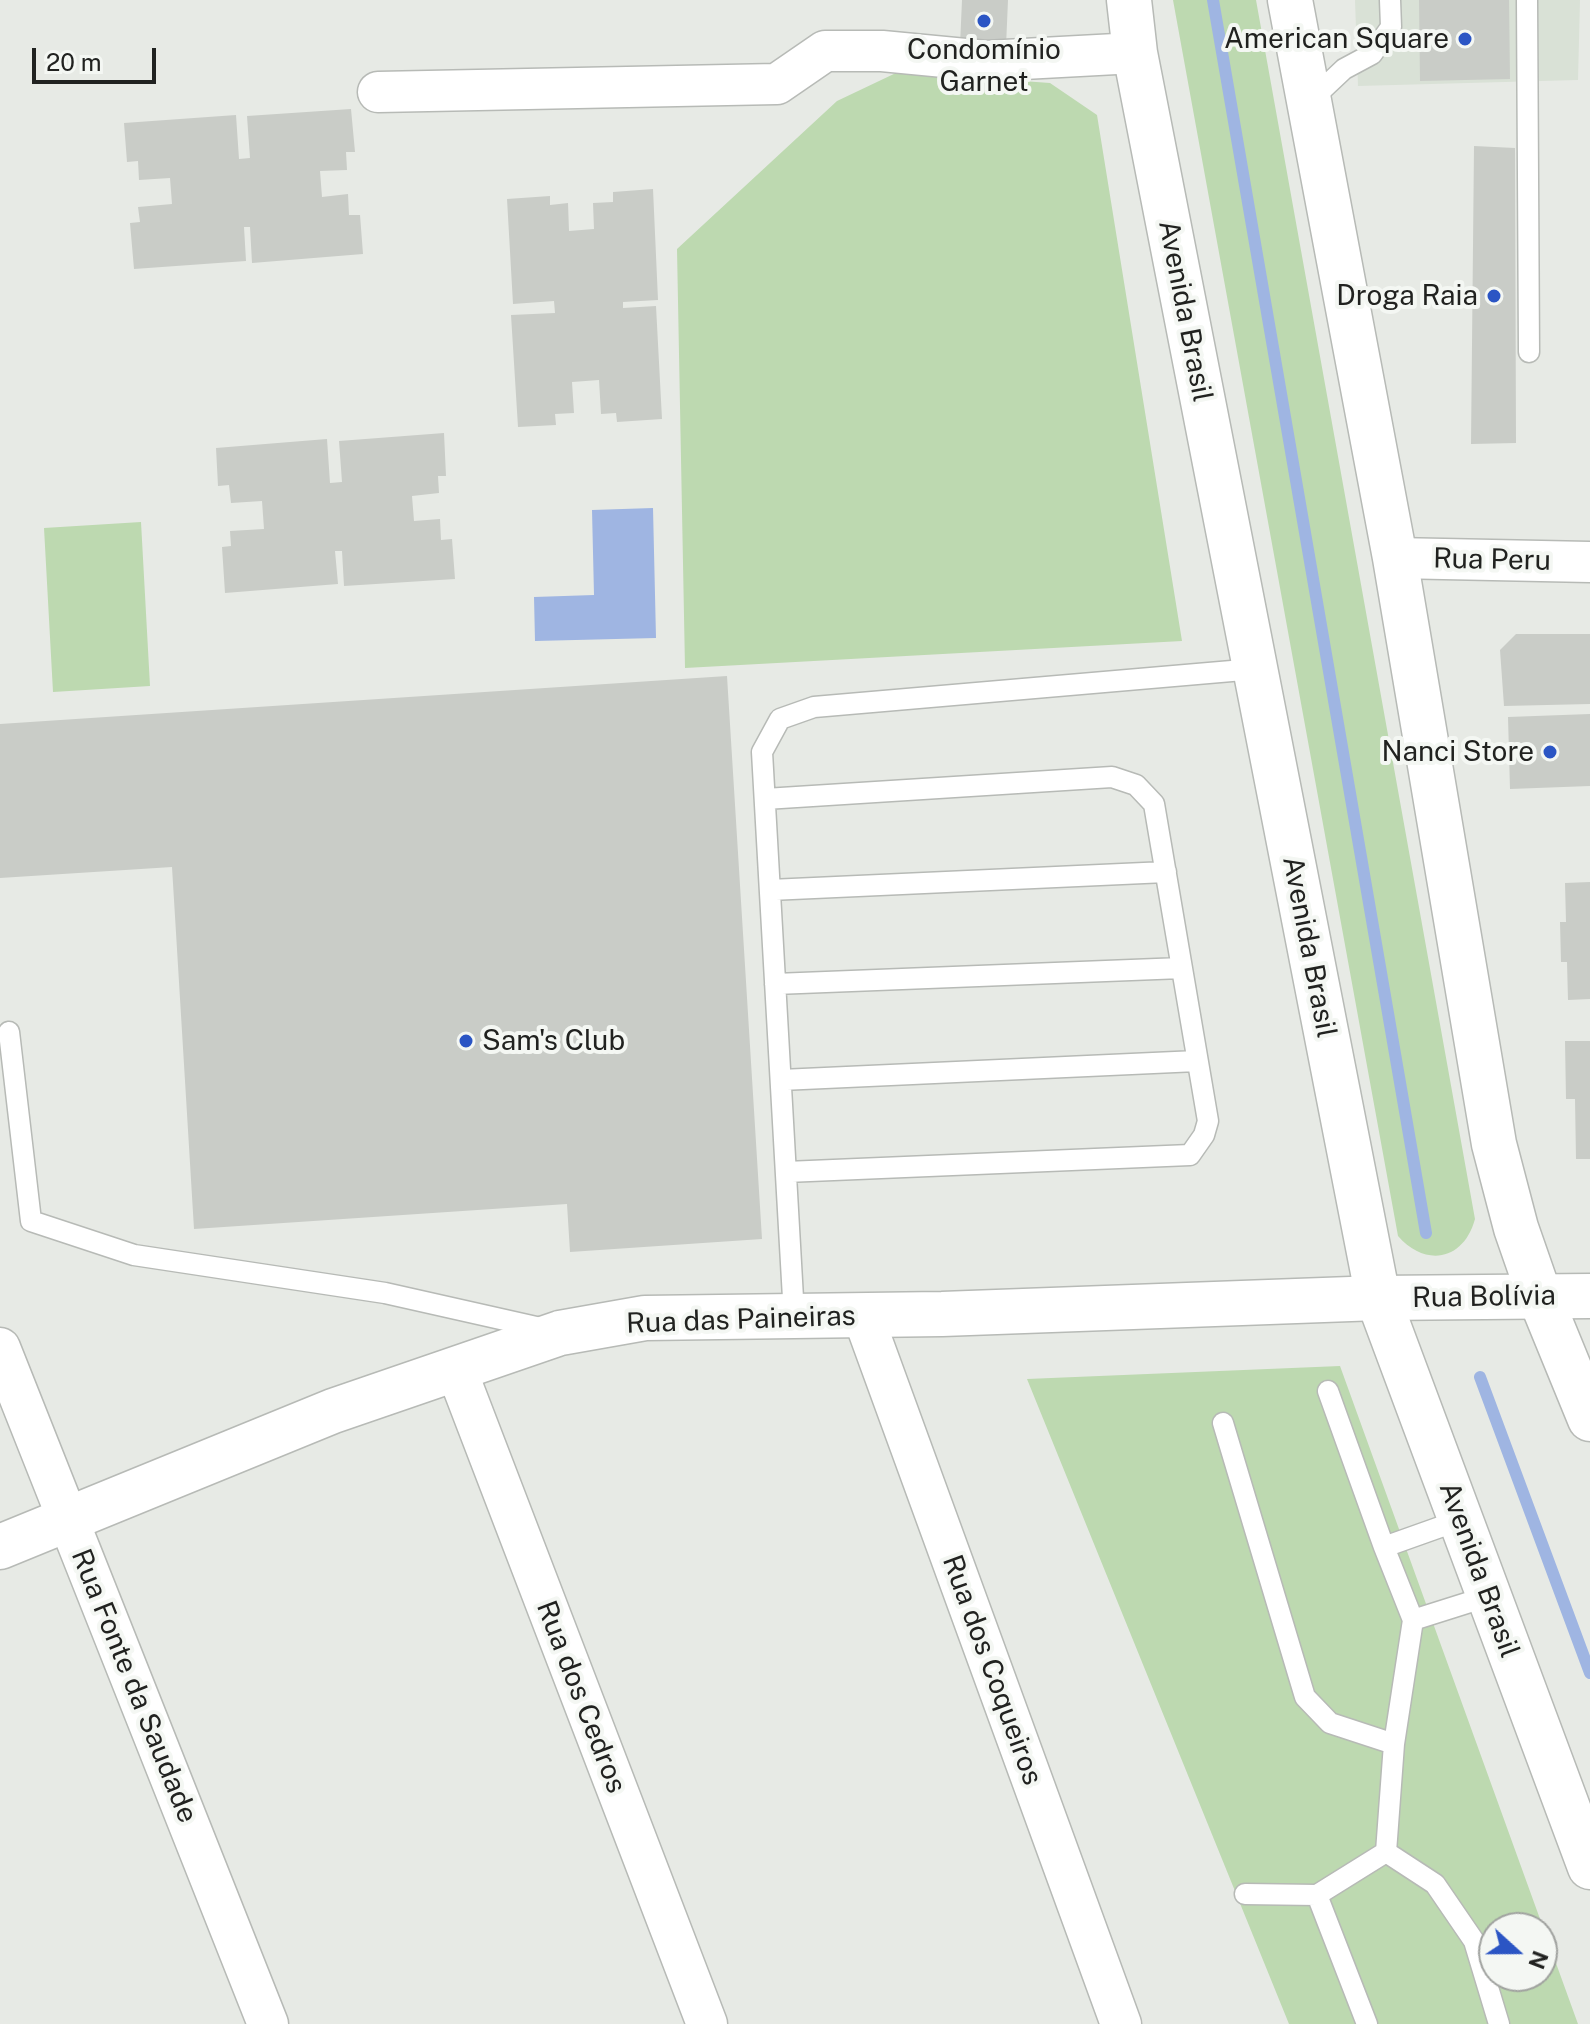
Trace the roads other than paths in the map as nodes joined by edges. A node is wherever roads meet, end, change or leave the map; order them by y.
1 (1129, 0) edge
2 (1290, 0) edge
3 (1390, 0) edge
4 (1527, 0) edge
5 (1135, 53) junction
6 (378, 92) dead end
7 (1309, 102) junction
8 (1529, 352) dead end
9 (1395, 558) junction
10 (1590, 562) edge
11 (1255, 669) junction
12 (765, 799) junction
13 (1166, 872) junction
14 (770, 890) junction
15 (1182, 968) junction
16 (775, 984) junction
17 (9, 1032) dead end
18 (1197, 1061) junction
19 (781, 1080) junction
20 (786, 1172) junction
21 (1590, 1296) edge
22 (1540, 1297) junction
23 (1378, 1298) junction
24 (794, 1316) junction
25 (863, 1316) junction
26 (560, 1333) junction
27 (0, 1348) edge
28 (456, 1369) junction
29 (1328, 1391) dead end
30 (1590, 1419) edge
31 (1223, 1423) dead end
32 (1460, 1520) junction
33 (68, 1521) junction
34 (0, 1547) edge
35 (1384, 1547) junction
36 (1489, 1596) junction
37 (1413, 1620) junction
38 (1394, 1744) junction
39 (1386, 1852) junction
40 (1590, 1867) edge
41 (1245, 1894) dead end
42 (1317, 1895) junction
43 (268, 2024) edge
44 (707, 2024) edge
45 (1121, 2024) edge
46 (1367, 2024) edge
47 (1499, 2024) edge

1 - 5 main road, Avenida Brasil
2 - 7 main road
3 - 7 lane
4 - 8 lane
5 - 6 street
5 - 11 main road, Avenida Brasil
7 - 9 main road
9 - 10 street, Rua Peru
9 - 22 main road
11 - 12 lane
11 - 23 main road, Avenida Brasil
12 - 13 lane
12 - 14 lane
13 - 14 lane
13 - 15 lane
14 - 16 lane
15 - 16 lane
15 - 18 lane
16 - 19 lane
17 - 26 lane
18 - 19 lane
18 - 20 lane
19 - 20 lane
20 - 24 lane
21 - 22 main road, Rua Bolívia
22 - 23 main road, Rua Bolívia
22 - 30 main road
23 - 25 main road, Rua das Paineiras
23 - 32 main road, Avenida Brasil
24 - 25 main road, Rua das Paineiras
24 - 26 main road, Rua das Paineiras
25 - 45 street, Rua dos Coqueiros
26 - 28 main road, Rua das Paineiras
27 - 33 street, Rua Fonte da Saudade
28 - 33 main road, Rua das Paineiras
28 - 44 street, Rua dos Cedros
29 - 35 lane
31 - 38 lane
32 - 35 lane
32 - 36 main road, Avenida Brasil
33 - 34 main road, Rua das Paineiras
33 - 43 street, Rua Fonte da Saudade
35 - 37 lane
36 - 37 lane
36 - 40 main road, Avenida Brasil
37 - 38 lane
38 - 39 lane
39 - 42 lane
39 - 47 lane
41 - 42 lane
42 - 46 lane

